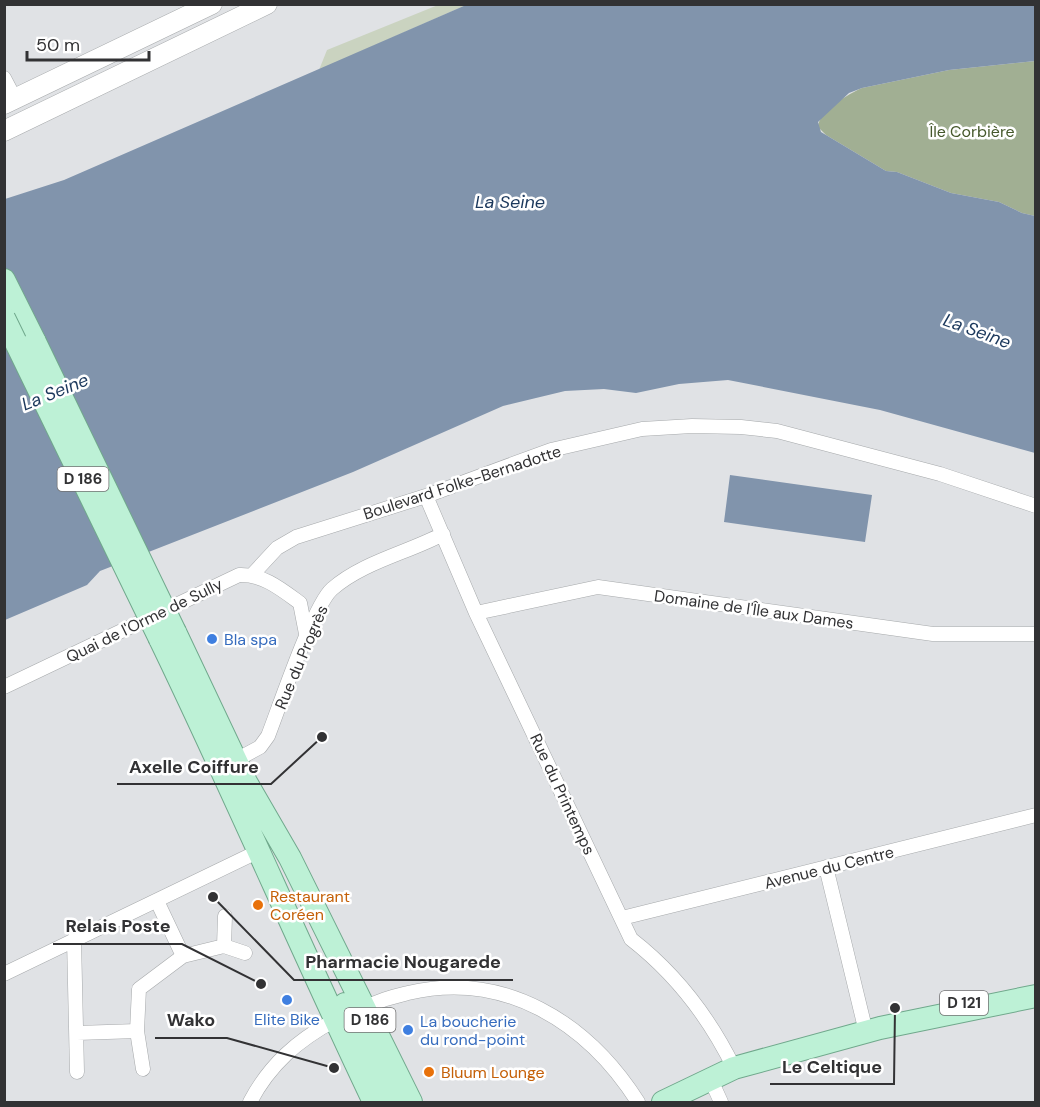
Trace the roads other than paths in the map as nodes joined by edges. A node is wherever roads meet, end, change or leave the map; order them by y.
1 (212, 4) edge
2 (267, 4) edge
3 (4, 78) edge
4 (10, 102) edge
5 (4, 131) edge
6 (4, 280) edge
7 (4, 318) edge
8 (426, 496) junction
9 (1035, 506) edge
10 (442, 534) junction
11 (252, 575) junction
12 (326, 596) junction
13 (300, 603) junction
14 (476, 613) junction
15 (1035, 634) edge
16 (167, 636) junction
17 (307, 639) junction
18 (4, 687) edge
19 (236, 760) junction
20 (240, 786) junction
21 (1035, 815) edge
22 (257, 852) junction
23 (826, 867) junction
24 (158, 900) junction
25 (225, 916) dead end
26 (622, 918) junction
27 (75, 939) junction
28 (224, 946) junction
29 (245, 953) dead end
30 (183, 956) junction
31 (4, 974) edge
32 (1035, 985) edge
33 (1035, 996) edge
34 (365, 1008) junction
35 (339, 1010) junction
36 (895, 1025) junction
37 (137, 1031) junction
38 (866, 1032) junction
39 (76, 1033) junction
40 (143, 1068) dead end
41 (734, 1068) junction
42 (77, 1072) dead end
43 (710, 1078) junction
44 (250, 1102) edge
45 (374, 1102) edge
46 (392, 1102) edge
47 (411, 1102) edge
48 (638, 1102) edge
49 (663, 1102) edge
50 (721, 1102) edge

1 - 4 main road
2 - 5 main road
3 - 4 street
6 - 16 main road, D 186, bridge
7 - 16 main road, D 186, bridge
8 - 9 street, Boulevard Folke-Bernadotte
8 - 10 street, Rue du Printemps
8 - 11 street, Boulevard Folke-Bernadotte
10 - 12 street, Rue du Progrès
10 - 14 street, Rue du Printemps
11 - 13 street
11 - 18 street, Quai de l'Orme de Sully
12 - 13 street
12 - 17 street, Rue du Progrès
13 - 17 street
14 - 15 street, Domaine de l'Île aux Dames
14 - 26 street, Rue du Printemps
16 - 19 main road, D 186
16 - 20 main road, D 186
17 - 19 street, Rue du Progrès
19 - 20 main road, D 186
20 - 22 main road, D 186
20 - 34 main road, D 186
20 - 35 main road, D 186
21 - 23 street, Avenue du Centre
22 - 24 street
22 - 35 main road, D 186
23 - 26 street, Avenue du Centre
23 - 38 street
24 - 27 street
24 - 30 street
25 - 28 street
26 - 41 street, Rue du Printemps
27 - 31 street
27 - 39 street
28 - 29 street
28 - 30 street
30 - 37 street
32 - 36 main road, D 121
33 - 36 main road, D 121
34 - 47 main road, D 186
34 - 48 street
35 - 44 street
35 - 45 main road, D 186
35 - 46 main road, D 186
36 - 38 main road, D 121
37 - 39 street
37 - 40 street
38 - 41 main road, D 121
39 - 42 street
41 - 43 main road, D 121
43 - 49 main road, D 121
43 - 50 street

